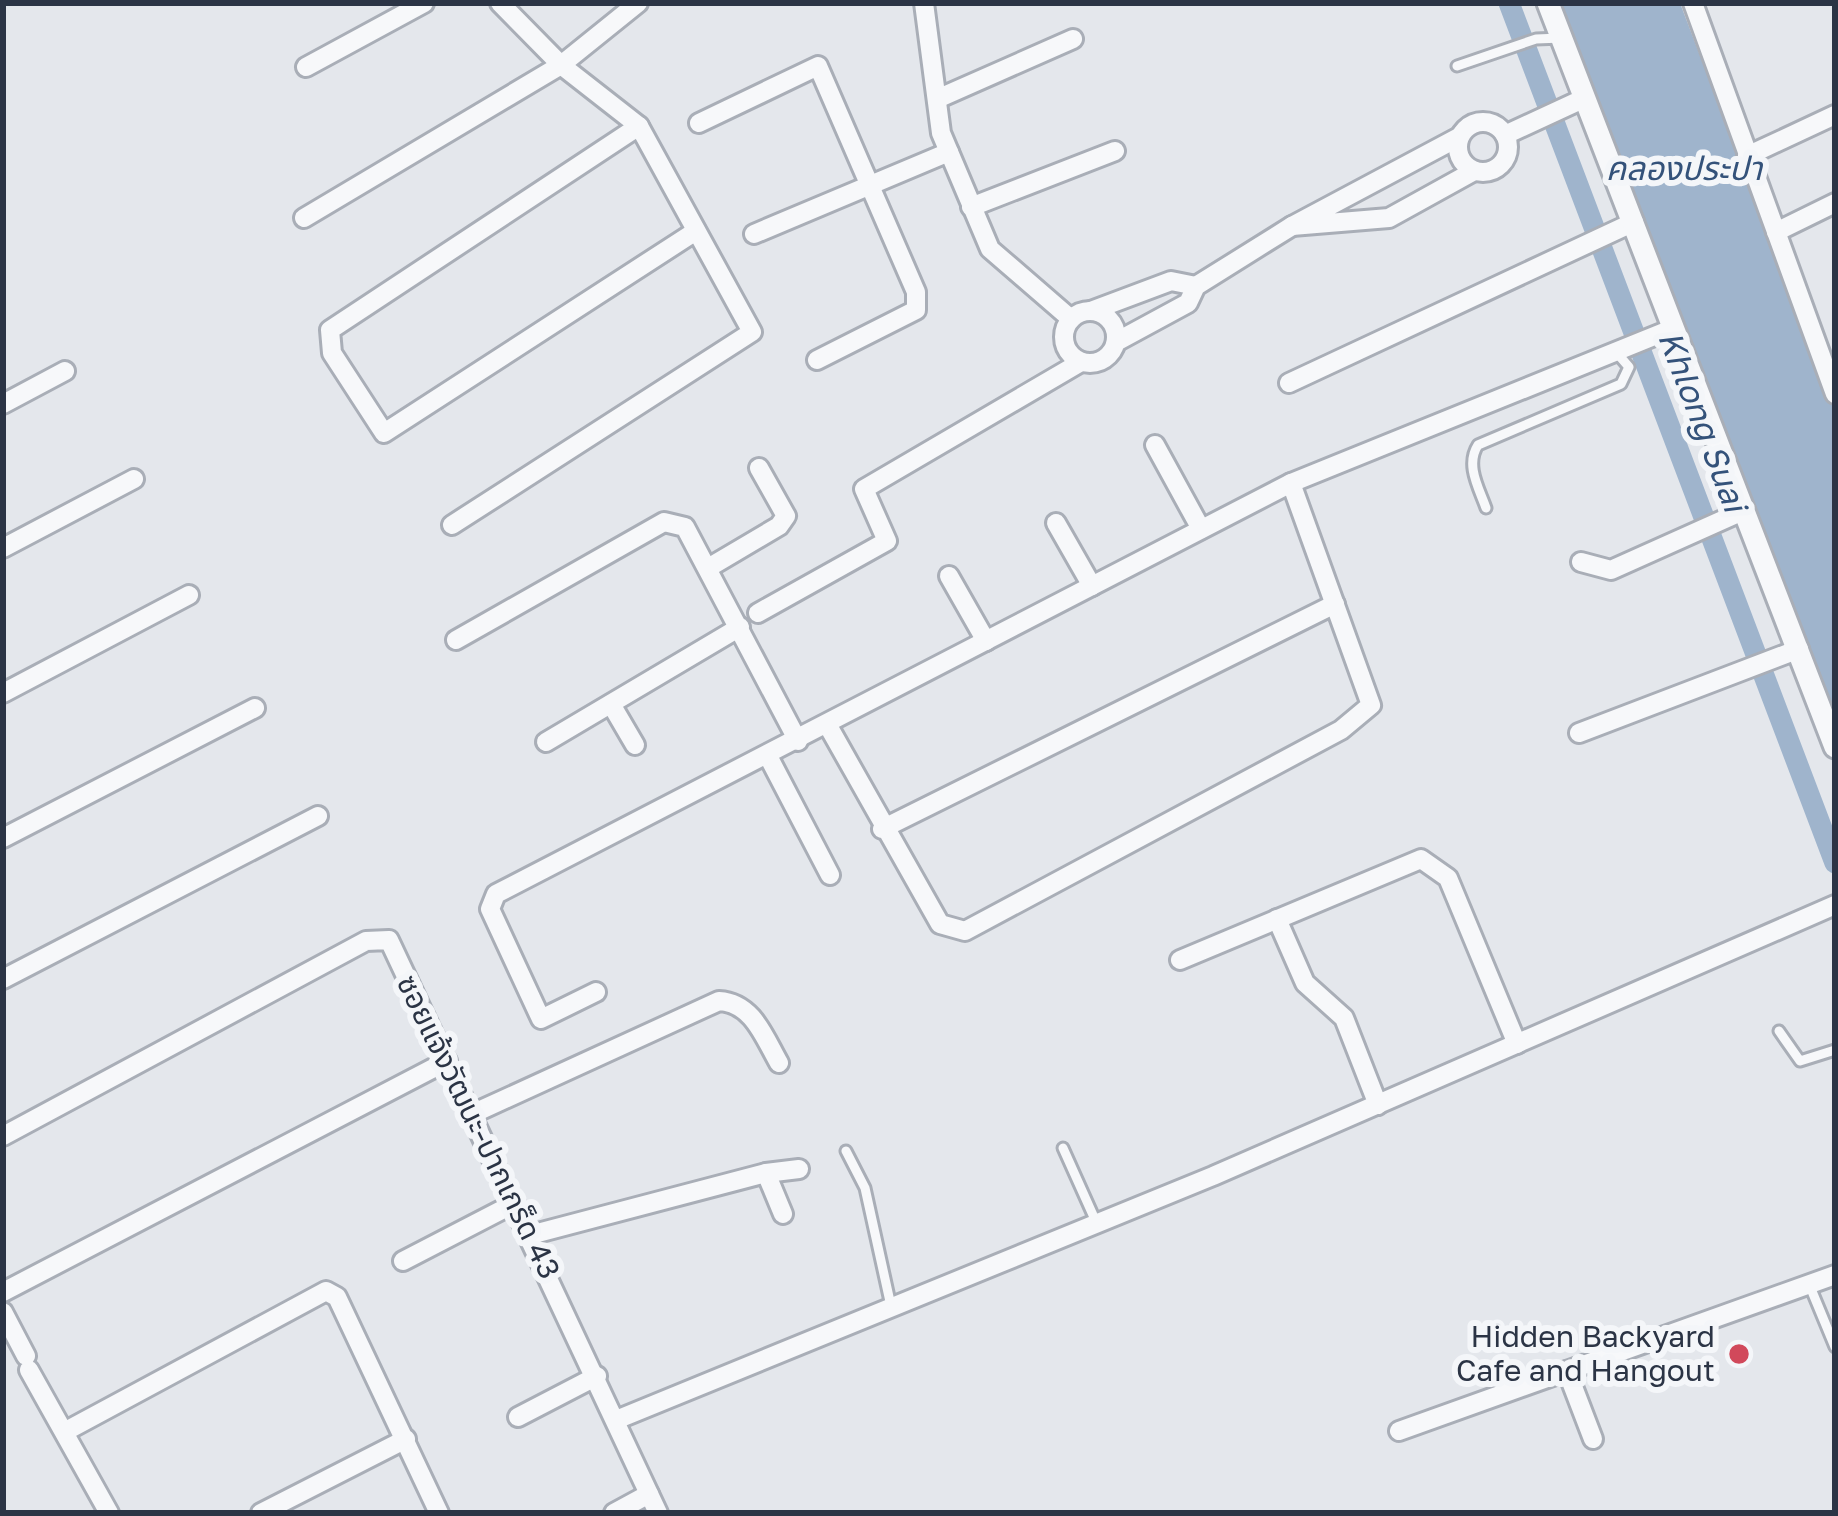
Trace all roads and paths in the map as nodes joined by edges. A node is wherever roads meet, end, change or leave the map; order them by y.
1 (424, 3) edge
2 (500, 3) edge
3 (638, 3) edge
4 (924, 3) edge
5 (1548, 3) edge
6 (1693, 3) edge
7 (1562, 38) junction
8 (1073, 39) dead end
9 (561, 65) junction
10 (1457, 66) dead end
11 (306, 67) dead end
12 (937, 99) junction
13 (1576, 102) junction
14 (1835, 115) edge
15 (699, 122) dead end
16 (639, 127) junction
17 (1505, 135) junction
18 (1459, 137) junction
19 (1115, 151) dead end
20 (949, 152) junction
21 (1747, 156) junction
22 (1474, 171) junction
23 (870, 185) junction
24 (1835, 202) edge
25 (971, 207) junction
26 (304, 218) dead end
27 (1292, 226) junction
28 (1624, 226) junction
29 (696, 231) junction
30 (1776, 232) junction
31 (754, 234) dead end
32 (1196, 286) junction
33 (1091, 311) junction
34 (1071, 319) junction
35 (1665, 332) junction
36 (1116, 342) junction
37 (1618, 351) junction
38 (817, 360) dead end
39 (1081, 362) junction
40 (65, 371) dead end
41 (1289, 382) dead end
42 (1835, 394) edge
43 (3, 404) edge
44 (1155, 445) dead end
45 (759, 468) dead end
46 (134, 479) dead end
47 (1291, 482) junction
48 (1486, 508) dead end
49 (1736, 514) junction
50 (1056, 523) dead end
51 (452, 525) dead end
52 (1201, 530) junction
53 (3, 548) edge
54 (1581, 562) dead end
55 (708, 568) junction
56 (949, 576) dead end
57 (1092, 586) junction
58 (189, 595) dead end
59 (1335, 604) junction
60 (758, 613) dead end
61 (740, 627) junction
62 (456, 640) dead end
63 (986, 641) junction
64 (1788, 652) junction
65 (3, 693) edge
66 (611, 704) junction
67 (255, 708) dead end
68 (827, 724) junction
69 (1579, 733) dead end
70 (798, 741) junction
71 (546, 742) dead end
72 (635, 745) dead end
73 (1835, 746) edge
74 (768, 756) junction
75 (317, 816) dead end
76 (882, 830) junction
77 (3, 838) edge
78 (830, 875) dead end
79 (1835, 905) edge
80 (1277, 919) junction
81 (1180, 960) dead end
82 (3, 979) edge
83 (596, 992) dead end
84 (1779, 1031) dead end
85 (1517, 1043) junction
86 (1835, 1050) edge
87 (447, 1061) junction
88 (779, 1063) dead end
89 (1378, 1105) junction
90 (472, 1114) junction
91 (3, 1136) edge
92 (1064, 1148) dead end
93 (846, 1151) dead end
94 (799, 1169) dead end
95 (766, 1173) junction
96 (515, 1203) junction
97 (784, 1214) dead end
98 (1097, 1224) junction
99 (530, 1235) junction
100 (403, 1261) dead end
101 (1835, 1275) edge
102 (1809, 1284) junction
103 (3, 1292) edge
104 (891, 1306) junction
105 (3, 1312) edge
106 (1835, 1347) edge
107 (1568, 1371) junction
108 (597, 1376) junction
109 (518, 1417) dead end
110 (616, 1420) junction
111 (66, 1431) junction
112 (1399, 1431) dead end
113 (1593, 1438) dead end
114 (406, 1439) junction
115 (654, 1504) edge
116 (109, 1513) edge
117 (261, 1513) edge
118 (439, 1513) edge
119 (614, 1513) edge

1 - 11 street
2 - 9 street
3 - 9 street
4 - 12 street
5 - 7 street
6 - 21 street
7 - 10 lane
7 - 13 street
8 - 12 street
9 - 16 street
9 - 26 street
12 - 20 street
13 - 17 street
13 - 28 street
14 - 21 street
15 - 23 street
16 - 29 street
16 - 29 street
17 - 18 street
17 - 22 street
18 - 22 street
18 - 27 street
19 - 25 street
20 - 23 street
20 - 25 street
21 - 30 street
22 - 27 street
23 - 31 street
23 - 38 street
24 - 30 street
25 - 34 street
27 - 32 street
28 - 35 street
28 - 41 street
29 - 51 street
30 - 42 street
32 - 33 street
32 - 36 street
33 - 34 street
33 - 36 street
34 - 39 street
35 - 37 street
35 - 49 street
36 - 39 street
37 - 47 street
37 - 48 lane
39 - 60 street
40 - 43 street
44 - 52 street
45 - 55 street
46 - 53 street
47 - 52 street
47 - 59 street
49 - 54 street
49 - 64 street
50 - 57 street
52 - 57 street
55 - 61 street
55 - 62 street
56 - 63 street
57 - 63 street
58 - 65 street
59 - 76 street
59 - 76 street
61 - 66 street
61 - 70 street
63 - 68 street
64 - 69 street
64 - 73 street
66 - 71 street
66 - 72 street
67 - 77 street
68 - 70 street
68 - 76 street
70 - 74 street
74 - 78 street
74 - 83 street
75 - 82 street
79 - 85 street
80 - 81 street
80 - 85 street
80 - 89 street
84 - 86 lane
85 - 89 street
87 - 90 street, ซอยแจ้งวัฒนะ-ปากเกร็ด 43
87 - 91 street, ซอยแจ้งวัฒนะ-ปากเกร็ด 43
87 - 103 street
88 - 90 street
89 - 98 street
90 - 96 street, ซอยแจ้งวัฒนะ-ปากเกร็ด 43
92 - 98 lane
93 - 104 lane
94 - 95 street
95 - 97 street
95 - 99 street
96 - 99 street, ซอยแจ้งวัฒนะ-ปากเกร็ด 43
96 - 100 street
98 - 104 street
99 - 108 street, ซอยแจ้งวัฒนะ-ปากเกร็ด 43
101 - 102 street
102 - 106 lane
102 - 107 street
104 - 110 street
105 - 111 street
107 - 112 street
107 - 113 street
108 - 109 street
108 - 110 street, ซอยแจ้งวัฒนะ-ปากเกร็ด 43
110 - 115 street, ซอยแจ้งวัฒนะ-ปากเกร็ด 43
111 - 114 street
111 - 116 street
114 - 117 street
114 - 118 street
115 - 119 street

